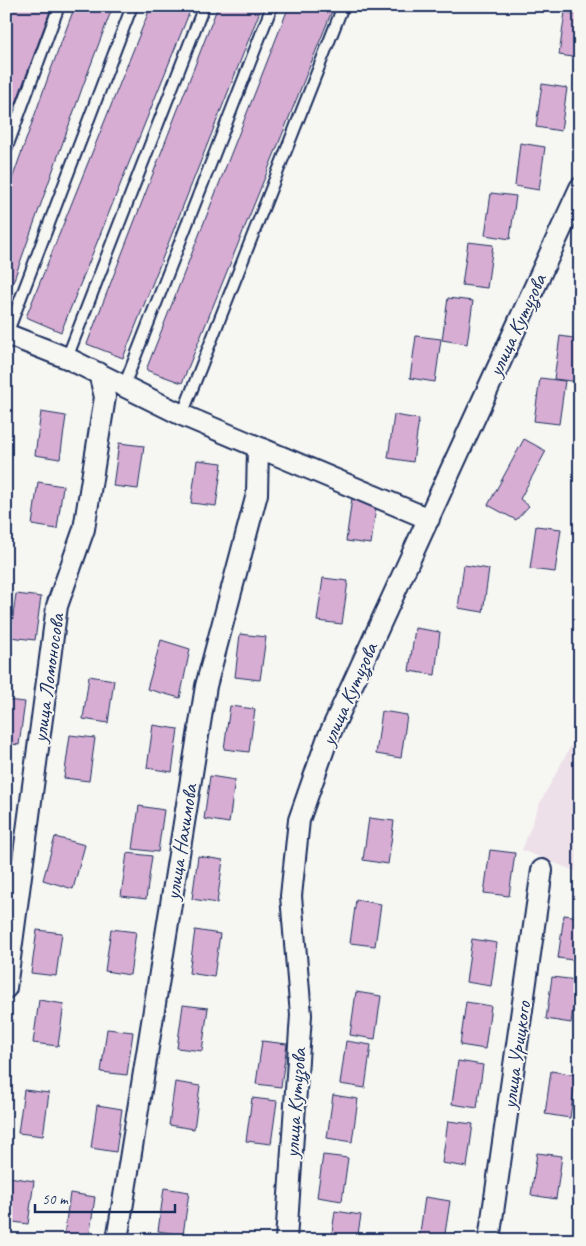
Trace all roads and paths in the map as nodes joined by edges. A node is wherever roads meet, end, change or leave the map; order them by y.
1 (59, 6) edge
2 (132, 6) edge
3 (204, 6) edge
4 (272, 6) edge
5 (343, 6) edge
6 (6, 150) edge
7 (580, 188) edge
8 (6, 334) edge
9 (67, 358) junction
10 (99, 373) junction
11 (124, 386) junction
12 (182, 415) junction
13 (258, 448) junction
14 (428, 519) junction
15 (542, 870) dead end
16 (6, 988) edge
17 (117, 1240) edge
18 (286, 1240) edge
19 (490, 1240) edge

1 - 6 lane
2 - 8 lane
3 - 9 lane
4 - 11 lane
5 - 12 lane
7 - 14 street, улица Кутузова
8 - 9 street
9 - 10 street
10 - 11 street
10 - 16 street, улица Ломоносова
11 - 12 street
12 - 13 street
13 - 14 street
13 - 17 street, улица Нахимова
14 - 18 street, улица Кутузова
15 - 19 street, улица Урицкого

